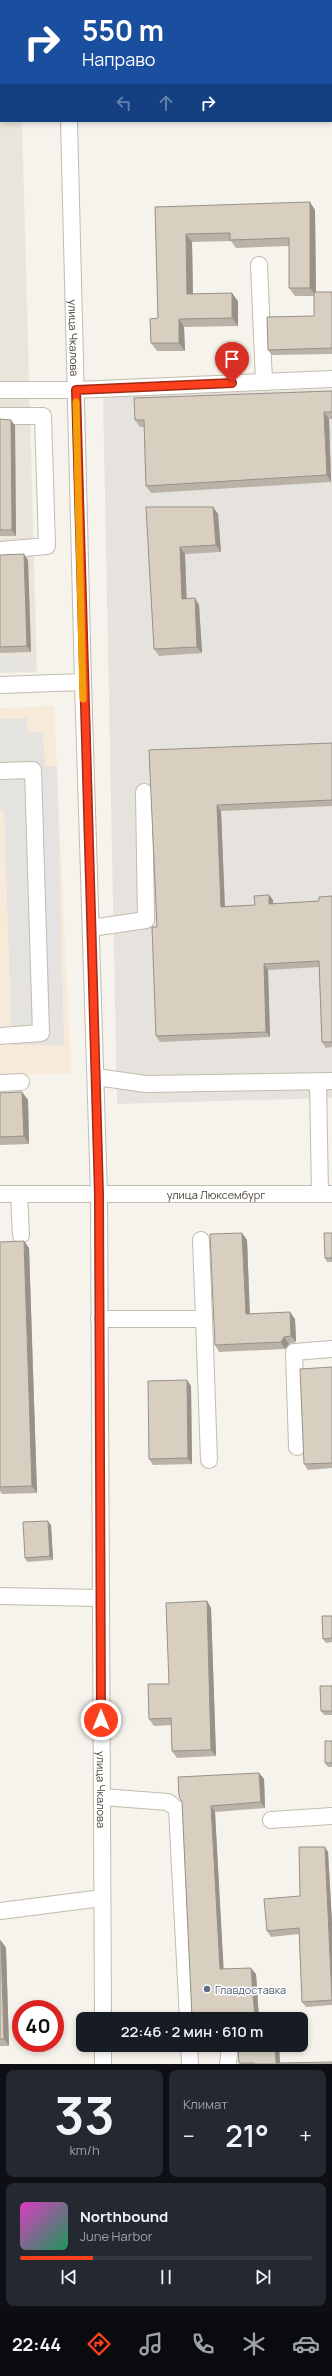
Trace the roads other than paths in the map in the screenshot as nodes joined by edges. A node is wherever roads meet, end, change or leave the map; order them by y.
1 (69, 122) edge
2 (259, 265) dead end
3 (332, 379) edge
4 (264, 382) junction
5 (0, 390) edge
6 (76, 390) junction
7 (0, 416) edge
8 (0, 550) edge
9 (83, 682) junction
10 (0, 685) edge
11 (0, 771) edge
12 (144, 792) dead end
13 (91, 928) junction
14 (0, 1036) edge
15 (96, 1077) junction
16 (325, 1081) edge
17 (21, 1082) dead end
18 (0, 1083) edge
19 (0, 1194) edge
20 (19, 1194) junction
21 (326, 1194) edge
22 (99, 1195) junction
23 (21, 1235) dead end
24 (201, 1240) dead end
25 (99, 1319) junction
26 (204, 1319) junction
27 (332, 1349) edge
28 (297, 1446) dead end
29 (208, 1460) dead end
30 (0, 1596) edge
31 (101, 1598) junction
32 (102, 1797) junction
33 (332, 1816) edge
34 (271, 1820) dead end
35 (102, 1898) junction
36 (0, 1911) edge
37 (103, 2012) edge
38 (188, 2012) edge
39 (103, 2052) edge
40 (189, 2052) edge
41 (229, 2052) edge
42 (103, 2064) edge
43 (190, 2064) edge
44 (228, 2064) edge

1 - 6 street, улица Чкалова
2 - 4 street
3 - 4 street
4 - 6 street
5 - 6 street
6 - 9 street, улица Чкалова
7 - 8 street
9 - 10 street
9 - 13 street, улица Чкалова
11 - 14 street
12 - 13 street
13 - 15 street, улица Чкалова
15 - 16 street
15 - 22 street, улица Чкалова
16 - 21 street
17 - 18 street
19 - 20 street, улица Люксембург
20 - 22 street, улица Люксембург
20 - 23 street
21 - 22 street, улица Люксембург
22 - 25 street, улица Чкалова
24 - 26 street
25 - 26 street
25 - 31 street, улица Чкалова
26 - 29 street
27 - 28 street
30 - 31 street
31 - 32 street, улица Чкалова
32 - 35 street, улица Чкалова
32 - 38 street
33 - 34 street
35 - 36 street
35 - 37 street, улица Чкалова
39 - 42 street
40 - 43 street
41 - 44 street

